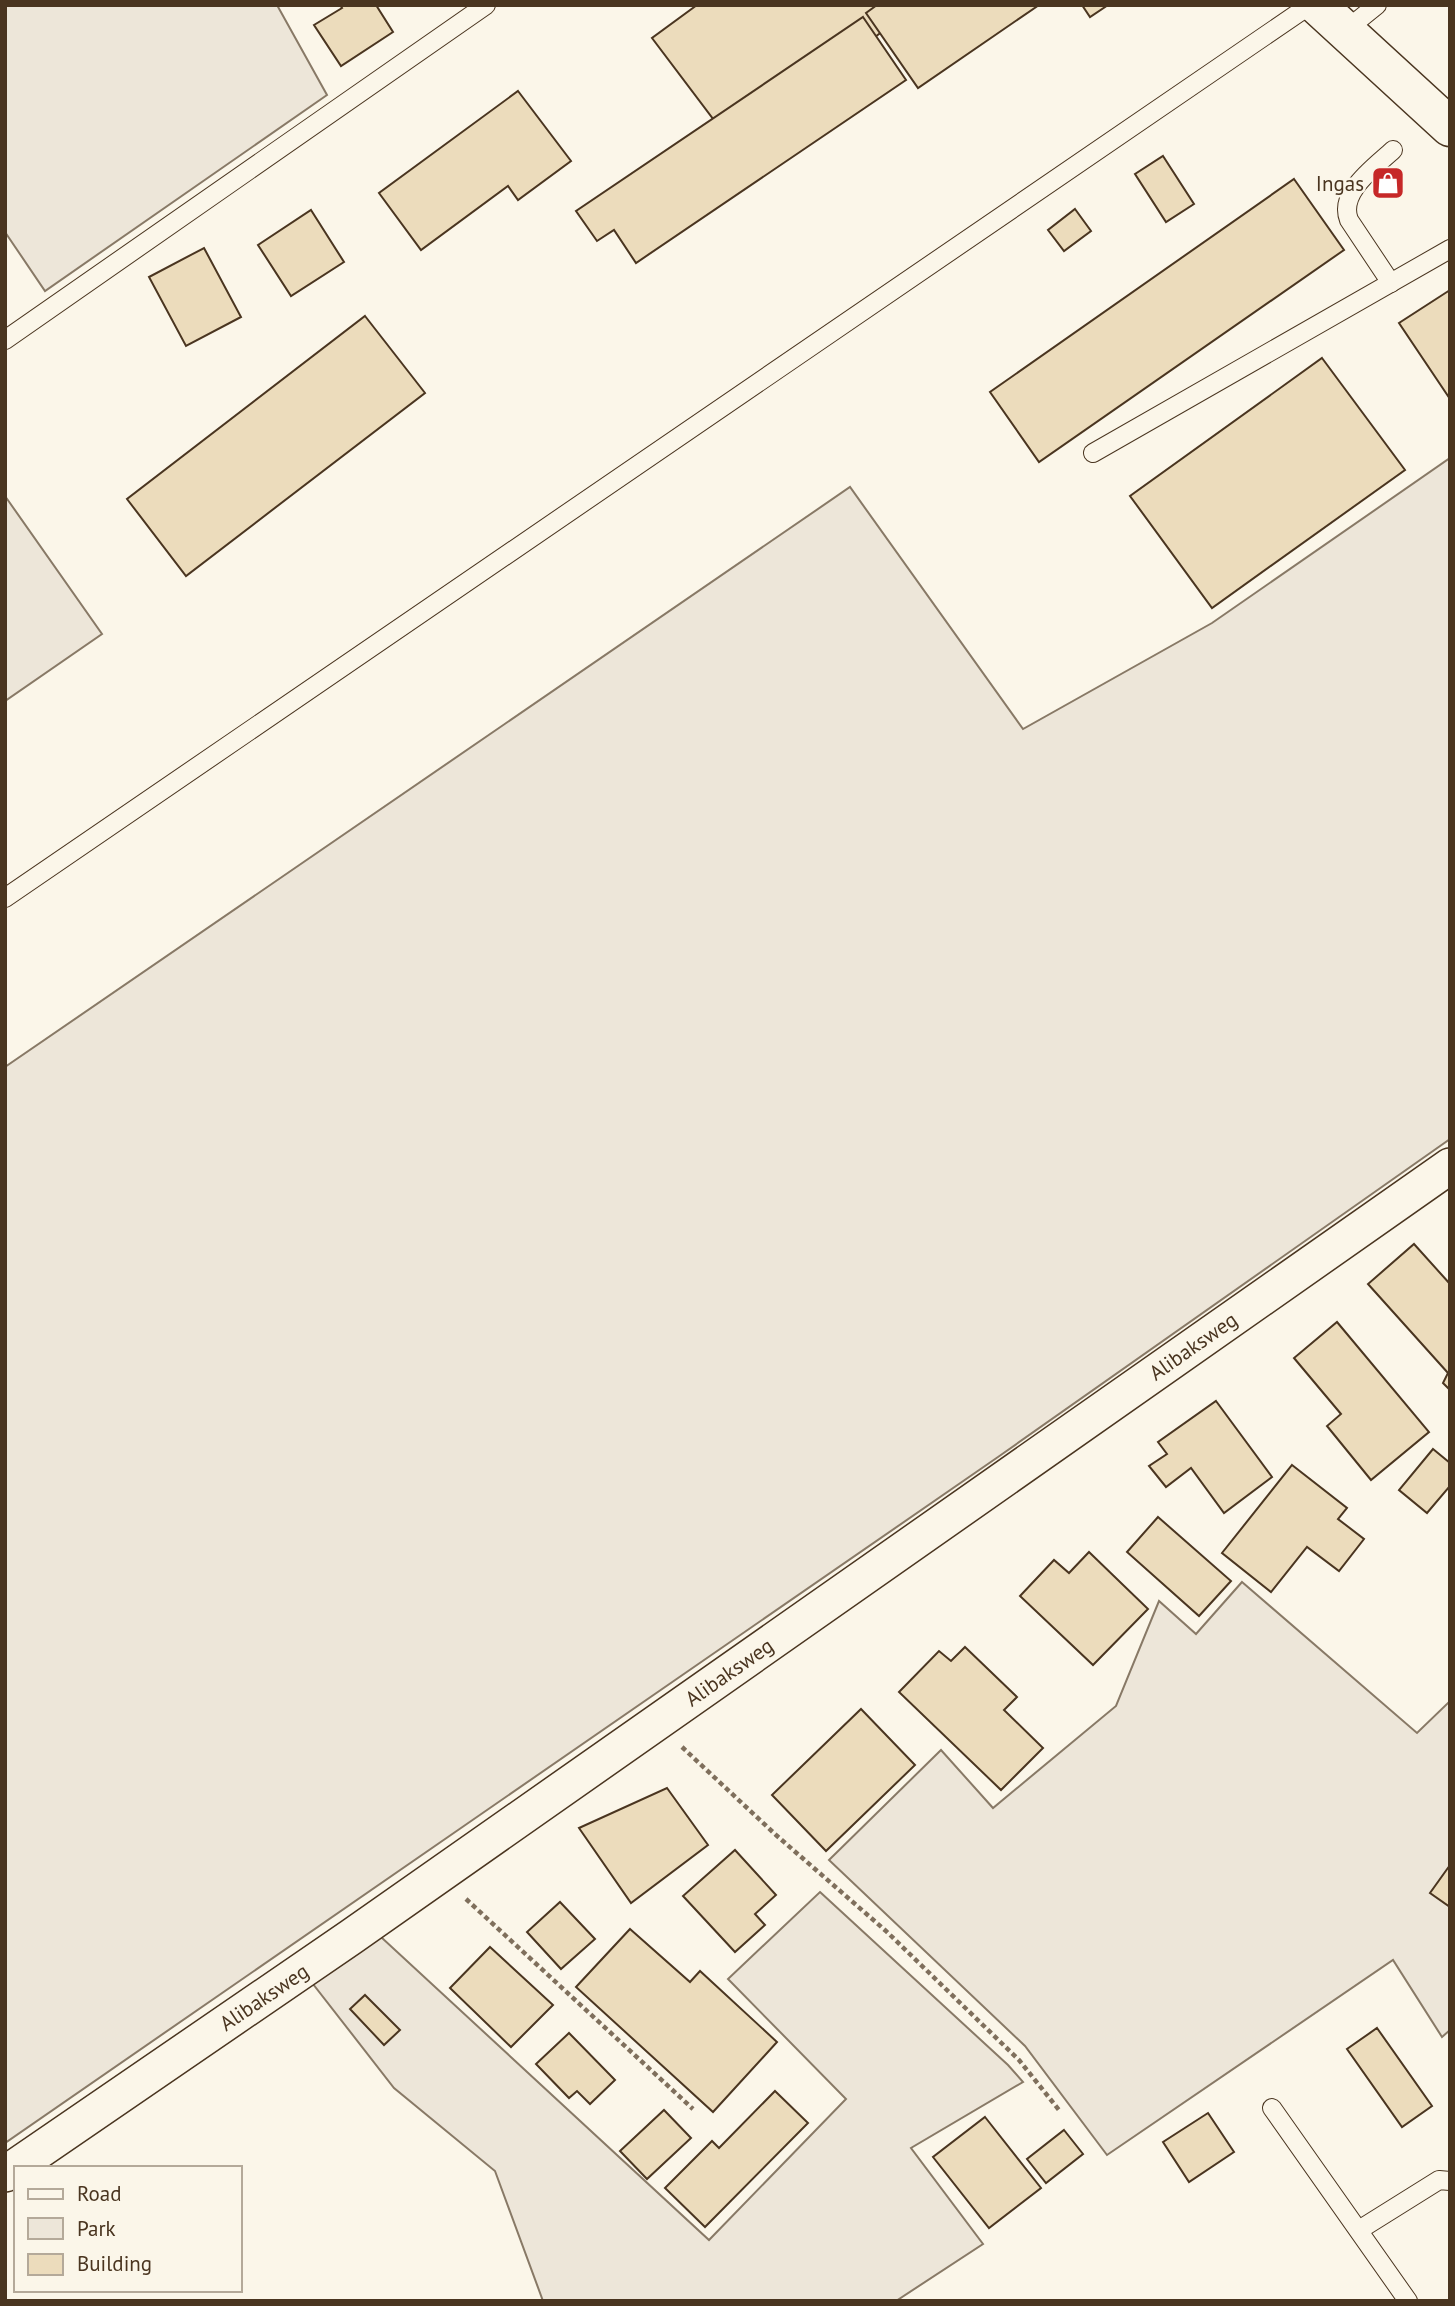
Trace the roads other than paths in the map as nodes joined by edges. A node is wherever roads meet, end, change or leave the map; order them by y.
1 (486, 5) edge
2 (1310, 5) edge
3 (1317, 5) edge
4 (1377, 5) edge
5 (1346, 30) junction
6 (1450, 127) edge
7 (1393, 150) dead end
8 (1450, 249) edge
9 (1391, 283) junction
10 (5, 340) edge
11 (1094, 453) dead end
12 (5, 898) edge
13 (1450, 1166) edge
14 (1272, 2108) dead end
15 (17, 2166) edge
16 (1450, 2181) edge
17 (1359, 2230) junction
18 (1408, 2301) edge

1 - 10 lane
2 - 12 lane
3 - 5 street
4 - 5 lane
5 - 6 street
7 - 9 lane
8 - 9 lane
9 - 11 lane
13 - 15 street, Alibaksweg
14 - 17 lane
16 - 17 lane
17 - 18 lane

